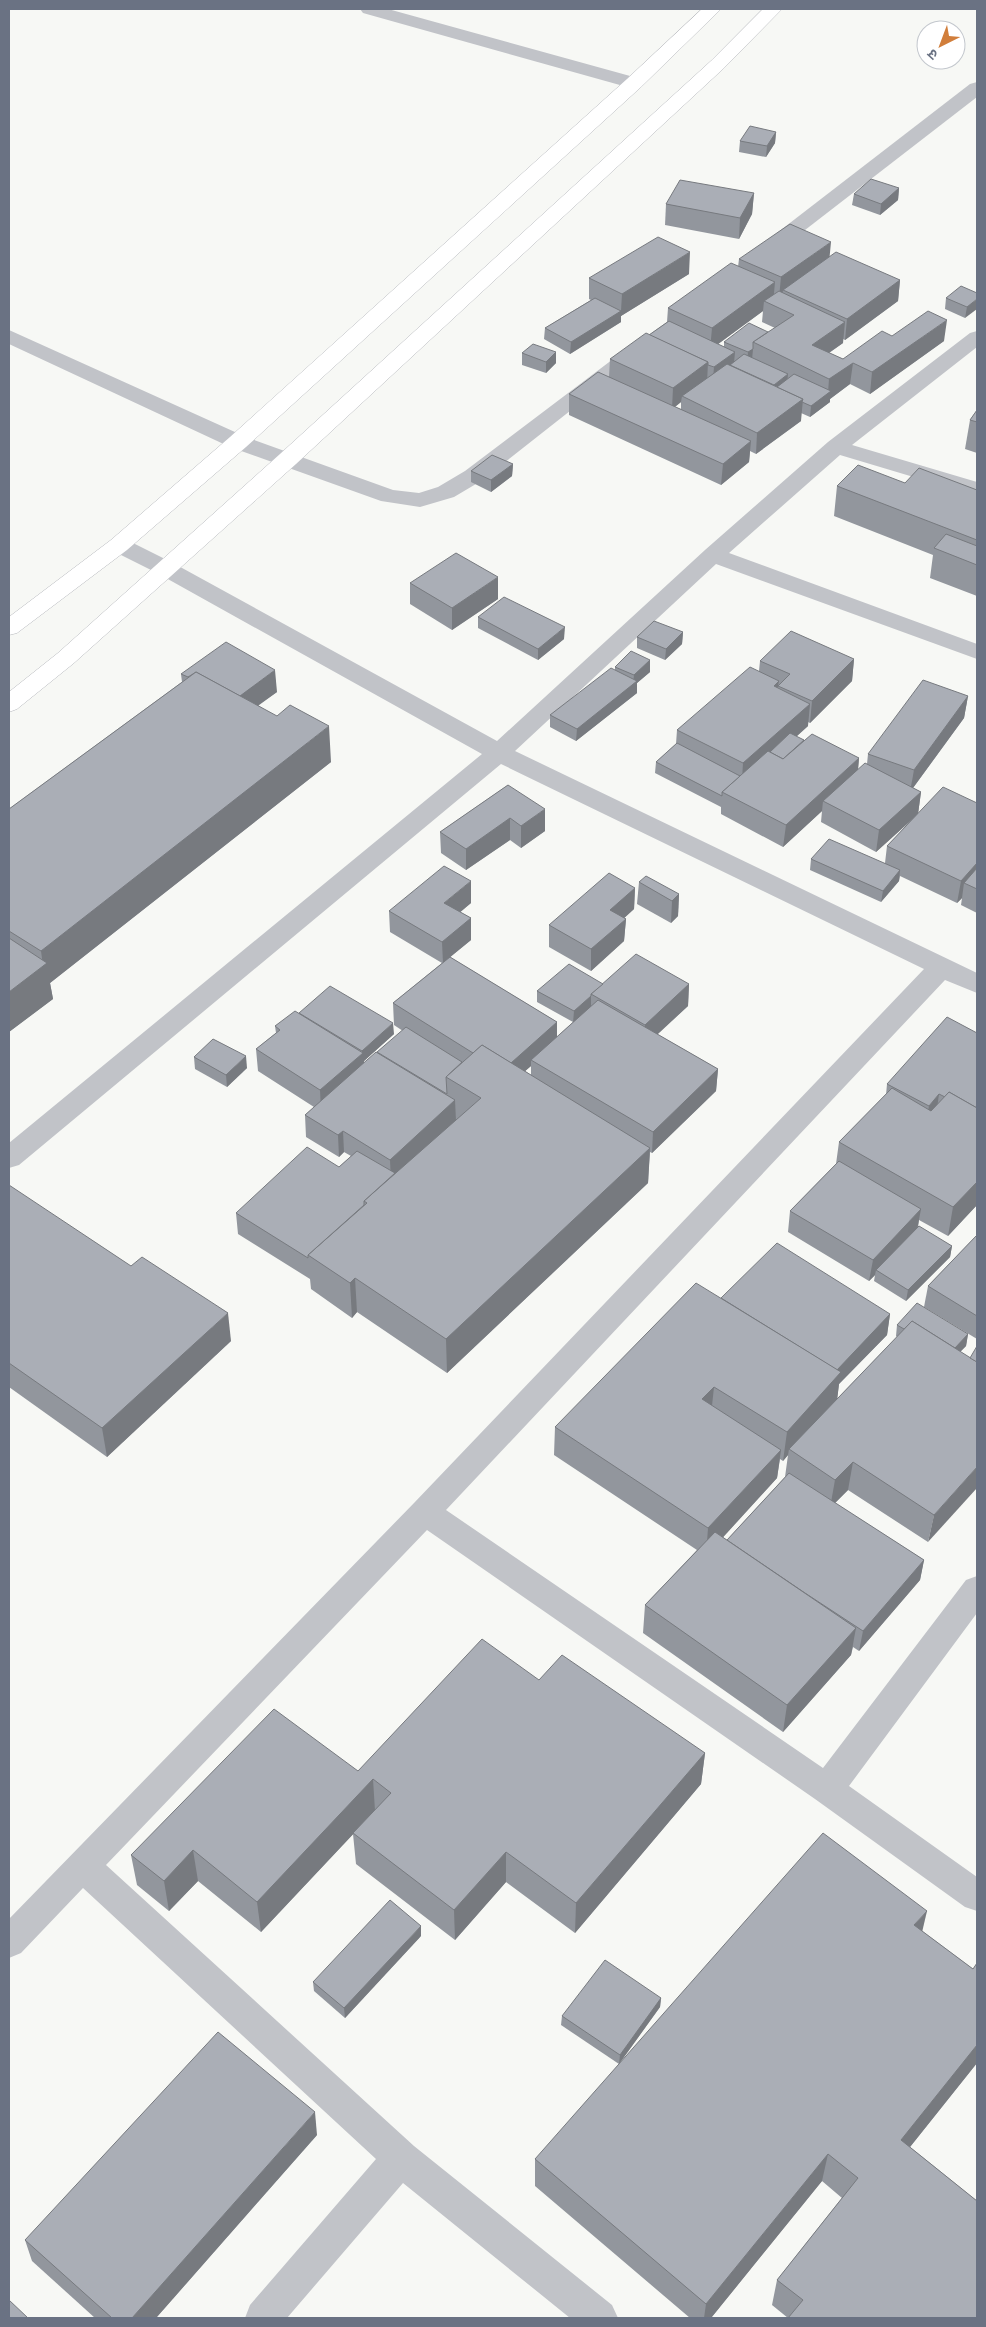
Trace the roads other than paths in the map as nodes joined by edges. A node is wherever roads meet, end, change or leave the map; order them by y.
1 (369, 9) edge
2 (712, 9) edge
3 (773, 9) edge
4 (634, 83) junction
5 (975, 93) edge
6 (749, 264) edge
7 (9, 336) edge
8 (654, 336) edge
9 (977, 337) edge
10 (238, 442) junction
11 (836, 446) junction
12 (288, 459) junction
13 (977, 489) edge
14 (119, 545) junction
15 (713, 555) junction
16 (165, 568) junction
17 (9, 628) edge
18 (977, 652) edge
19 (9, 704) edge
20 (499, 753) junction
21 (941, 968) junction
22 (977, 984) edge
23 (9, 1158) edge
24 (425, 1512) junction
25 (977, 1590) edge
26 (827, 1789) junction
27 (83, 1866) junction
28 (977, 1896) edge
29 (9, 1942) edge
30 (402, 2158) junction
31 (262, 2318) edge
32 (599, 2318) edge

1 - 4 street
2 - 4 main road
3 - 12 main road
4 - 10 main road
5 - 6 street
7 - 10 street
8 - 12 street
9 - 11 street
10 - 12 street
10 - 14 main road
11 - 13 street
11 - 15 street
12 - 16 main road
14 - 16 street
14 - 17 main road
15 - 18 street
15 - 20 street
16 - 19 main road
16 - 20 street
20 - 21 street
20 - 23 street
21 - 22 street
21 - 24 street
24 - 26 street
24 - 27 street
25 - 26 street
26 - 28 street
27 - 29 street
27 - 30 street
30 - 31 street
30 - 32 street

